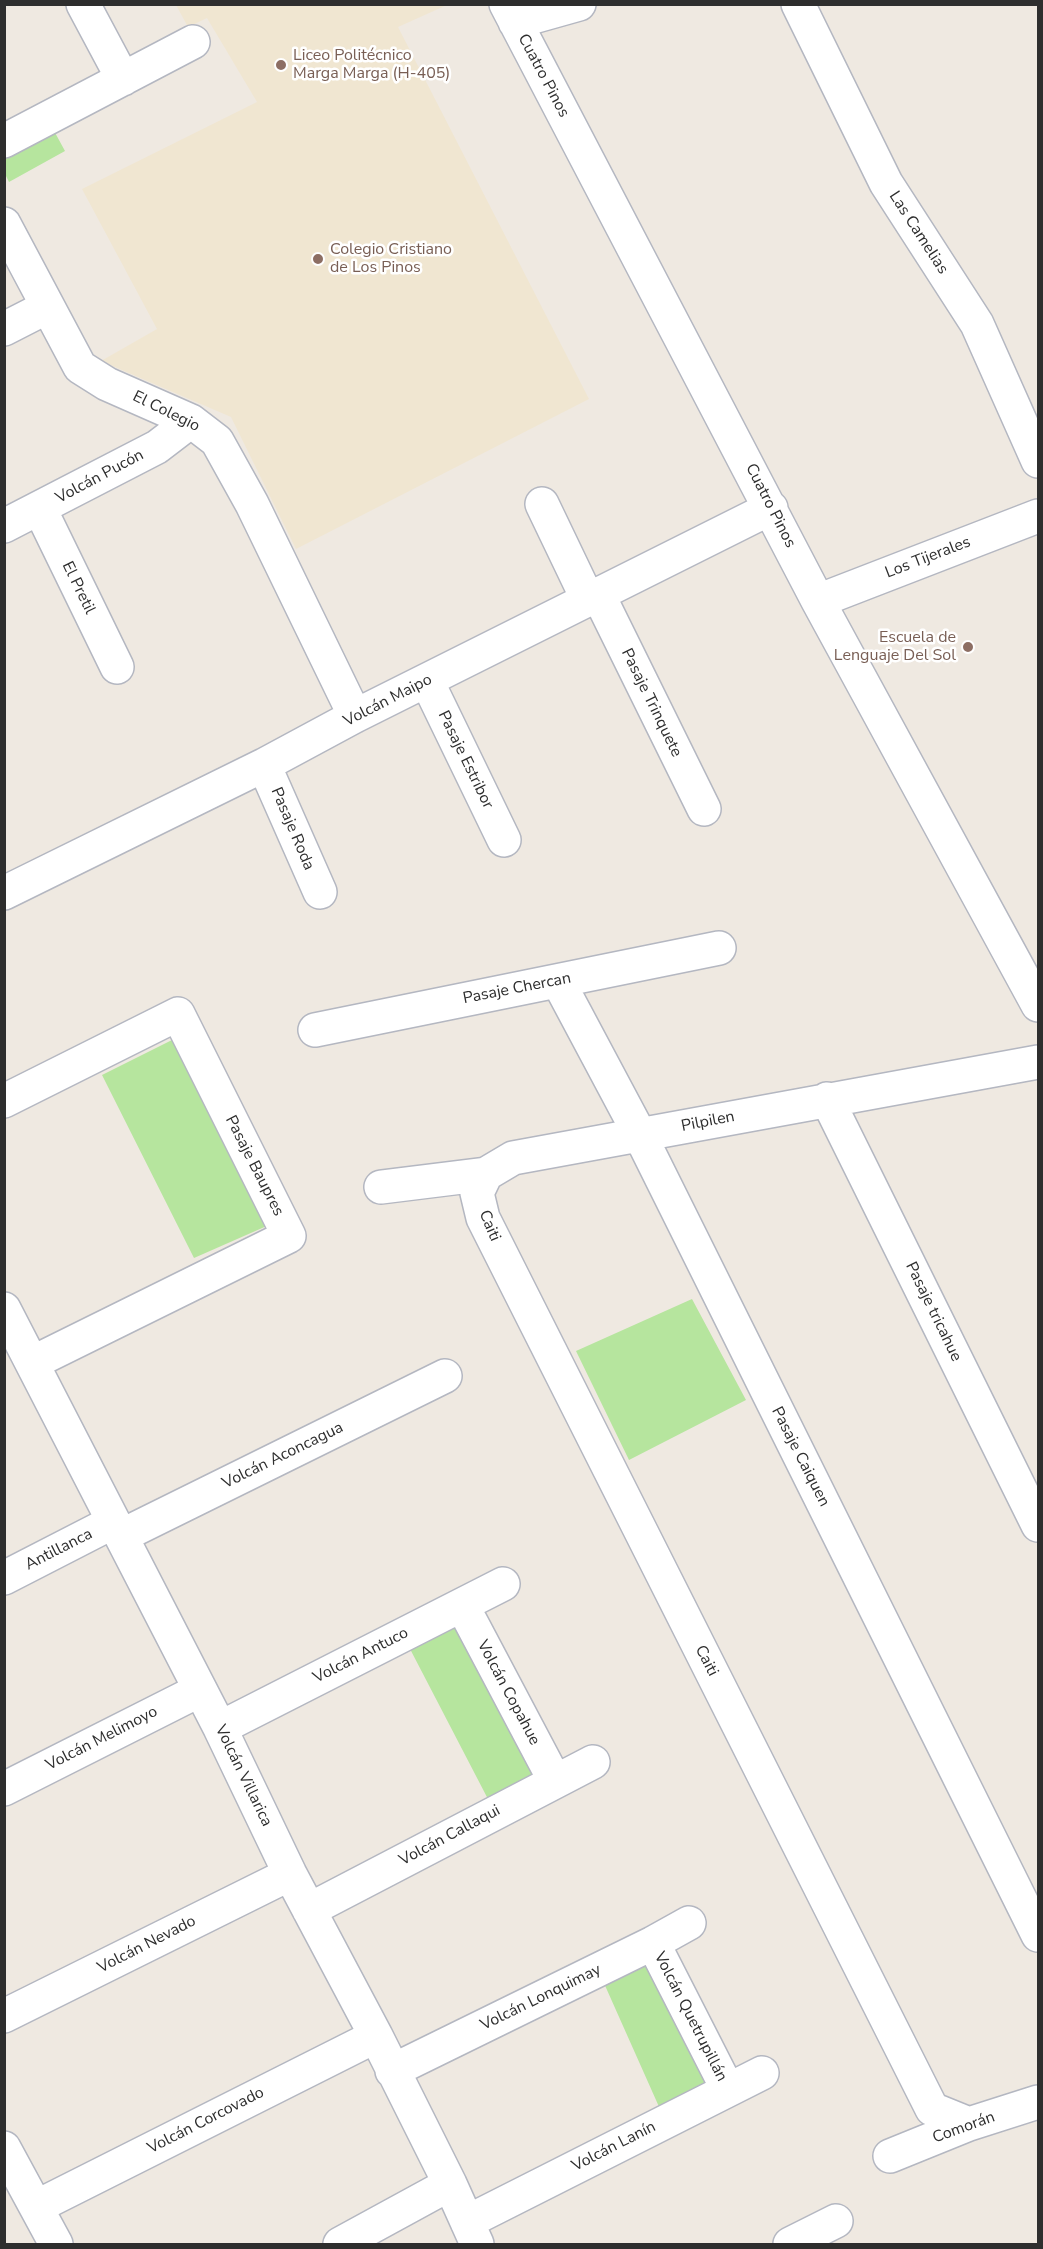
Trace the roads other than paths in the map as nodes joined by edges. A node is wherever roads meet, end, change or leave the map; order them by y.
1 (83, 4) edge
2 (579, 4) edge
3 (798, 4) edge
4 (510, 13) edge
5 (193, 42) dead end
6 (123, 79) junction
7 (4, 141) edge
8 (4, 224) edge
9 (47, 307) junction
10 (4, 329) edge
11 (191, 421) junction
12 (1038, 461) edge
13 (542, 504) dead end
14 (40, 508) junction
15 (771, 508) junction
16 (1038, 516) edge
17 (4, 526) edge
18 (593, 598) junction
19 (818, 601) junction
20 (117, 667) dead end
21 (427, 681) junction
22 (355, 716) junction
23 (264, 765) junction
24 (704, 809) dead end
25 (504, 840) dead end
26 (320, 892) dead end
27 (4, 893) edge
28 (719, 948) dead end
29 (558, 981) junction
30 (1038, 1005) edge
31 (315, 1030) dead end
32 (1038, 1062) edge
33 (827, 1099) junction
34 (4, 1101) edge
35 (640, 1135) junction
36 (486, 1174) junction
37 (381, 1187) dead end
38 (4, 1309) edge
39 (32, 1363) junction
40 (445, 1376) dead end
41 (1038, 1525) edge
42 (117, 1529) junction
43 (4, 1578) edge
44 (503, 1584) dead end
45 (462, 1605) junction
46 (200, 1690) junction
47 (220, 1728) junction
48 (592, 1762) dead end
49 (555, 1781) junction
50 (4, 1789) edge
51 (290, 1874) junction
52 (309, 1910) junction
53 (689, 1923) dead end
54 (1038, 1935) edge
55 (653, 1943) junction
56 (4, 2016) edge
57 (376, 2036) junction
58 (392, 2071) junction
59 (762, 2073) dead end
60 (728, 2090) junction
61 (1038, 2102) edge
62 (969, 2124) junction
63 (4, 2148) edge
64 (890, 2156) dead end
65 (450, 2184) junction
66 (36, 2207) junction
67 (836, 2221) dead end
68 (472, 2233) edge
69 (797, 2243) edge
70 (56, 2244) edge
71 (340, 2244) edge

1 - 6 street
2 - 4 street
3 - 12 street, Las Camelias
4 - 15 street, Cuatro Pinos
5 - 6 street
6 - 7 street
8 - 9 street, El Colegio
9 - 10 street
9 - 11 street, El Colegio
11 - 14 street, Volcán Pucón
11 - 22 street, El Colegio
13 - 18 street, Pasaje Trinquete
14 - 17 street, Volcán Pucón
14 - 20 street, El Pretil
15 - 18 street, Volcán Maipo
15 - 19 street, Cuatro Pinos
16 - 19 street, Los Tijerales
18 - 21 street, Volcán Maipo
18 - 24 street, Pasaje Trinquete
19 - 30 street, Cuatro Pinos
21 - 22 street, Volcán Maipo
21 - 25 street, Pasaje Estribor
22 - 23 street, Volcán Maipo
23 - 26 street, Pasaje Roda
23 - 27 street, Volcán Maipo
28 - 29 street, Pasaje Chercan
29 - 31 street, Pasaje Chercan
29 - 35 street, Pasaje Caiquen
32 - 33 street, Pilpilen
33 - 35 street, Pilpilen
33 - 41 street, Pasaje tricahue
34 - 39 street, Pasaje Baupres
35 - 36 street, Pilpilen
35 - 54 street, Pasaje Caiquen
36 - 37 street, Pilpilen
36 - 62 street, Caiti
38 - 39 street, Volcán Villarica
39 - 42 street, Volcán Villarica
40 - 42 street, Volcán Aconcagua
42 - 43 street, Antillanca
42 - 46 street, Volcán Villarica
44 - 45 street, Volcán Antuco
45 - 47 street, Volcán Antuco
45 - 49 street, Volcán Copahue
46 - 47 street, Volcán Villarica
46 - 50 street, Volcán Melimoyo
47 - 51 street, Volcán Villarica
48 - 49 street, Volcán Callaqui
49 - 52 street, Volcán Callaqui
51 - 52 street, Volcán Villarica
51 - 56 street, Volcán Nevado
52 - 57 street, Volcán Villarica
53 - 55 street, Volcán Lonquimay
55 - 58 street, Volcán Lonquimay
55 - 60 street, Volcán Quetrupillán
57 - 58 street, Volcán Villarica
57 - 66 street, Volcán Corcovado
58 - 65 street, Volcán Villarica
59 - 60 street, Volcán Lanín
60 - 68 street, Volcán Lanín
61 - 62 street, Comorán
62 - 64 street, Comorán
63 - 66 street
65 - 68 street, Volcán Villarica
65 - 71 street
66 - 70 street
67 - 69 street

